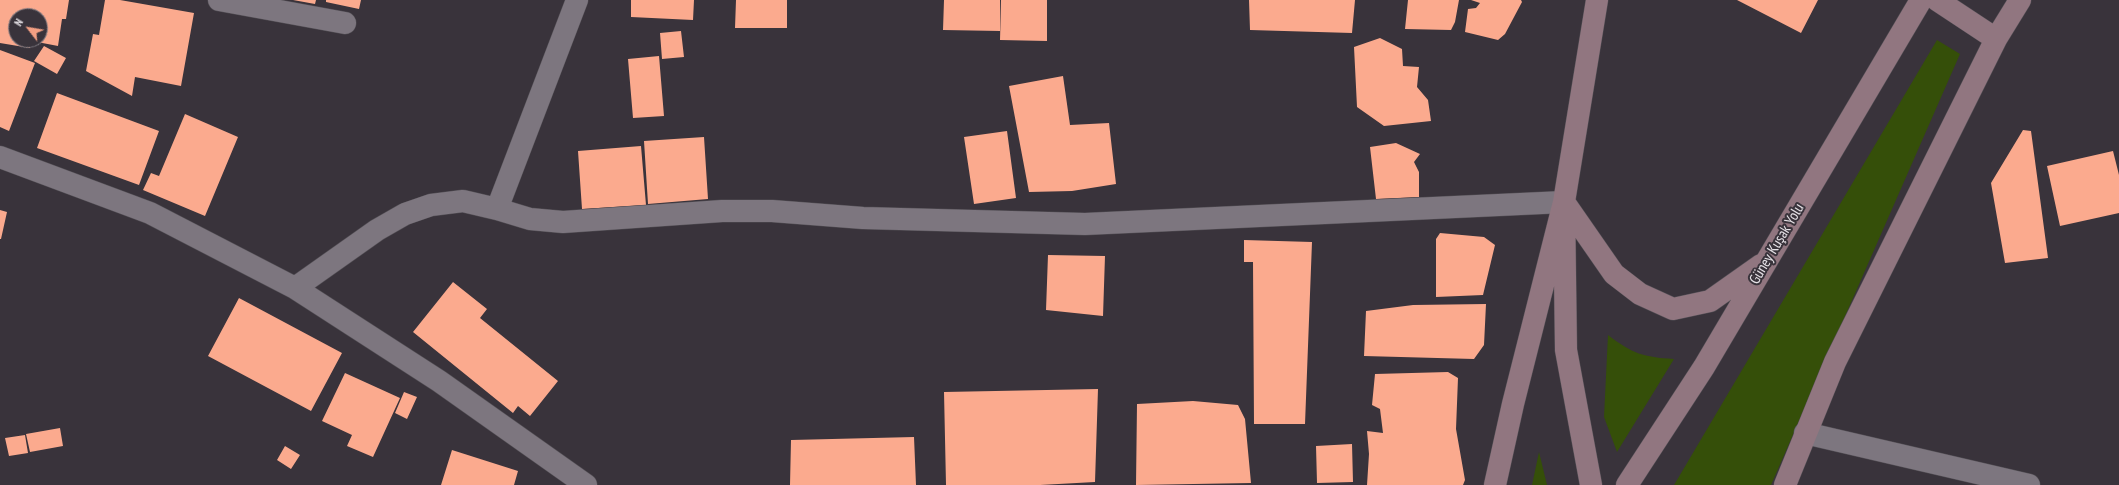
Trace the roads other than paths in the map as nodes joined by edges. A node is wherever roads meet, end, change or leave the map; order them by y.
1 (577, 0) edge
2 (1597, 0) edge
3 (1921, 0) edge
4 (1937, 0) edge
5 (2020, 0) edge
6 (231, 1) edge
7 (346, 23) dead end
8 (1996, 39) junction
9 (0, 157) edge
10 (1564, 202) junction
11 (497, 209) junction
12 (1768, 260) junction
13 (296, 288) junction
14 (1805, 434) junction
15 (586, 485) edge
16 (1495, 485) edge
17 (1591, 485) edge
18 (1627, 485) edge
19 (1785, 485) edge
20 (2029, 485) edge

1 - 11 street
2 - 10 main road
3 - 12 main road, Güney Kuşak Yolu
4 - 8 main road
5 - 8 main road
6 - 7 street
8 - 14 main road
9 - 13 street
10 - 11 street
10 - 12 main road
10 - 16 main road
10 - 17 main road
11 - 13 street
12 - 18 main road, Güney Kuşak Yolu
13 - 15 street
14 - 19 main road
14 - 20 street

